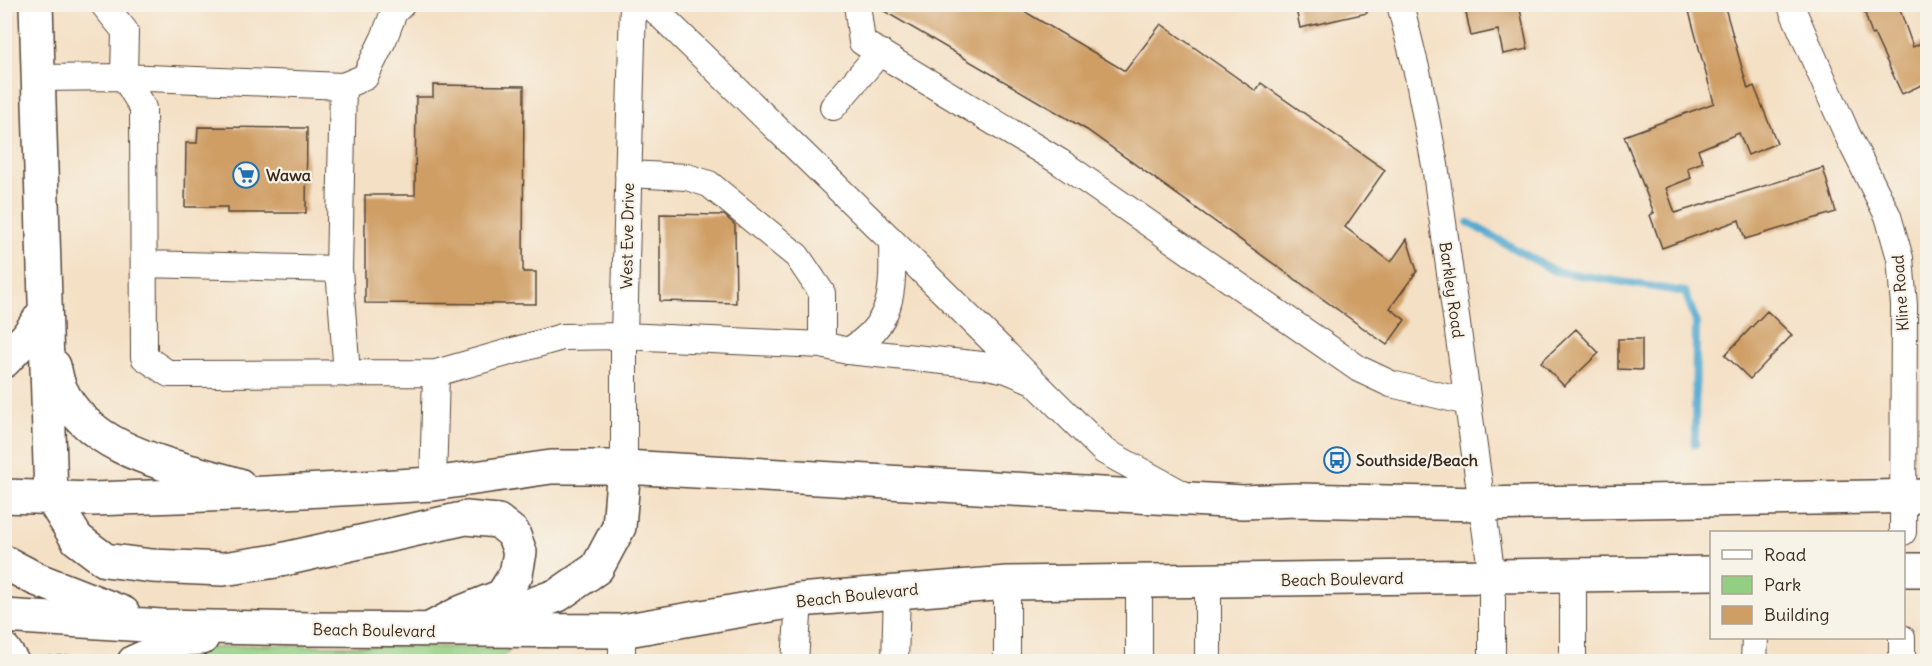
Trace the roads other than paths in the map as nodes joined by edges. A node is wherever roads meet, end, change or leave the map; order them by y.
1 (32, 4) edge
2 (36, 4) edge
3 (103, 4) edge
4 (402, 4) edge
5 (633, 4) edge
6 (650, 4) edge
7 (856, 4) edge
8 (1400, 4) edge
9 (1790, 4) edge
10 (880, 52) junction
11 (37, 66) junction
12 (124, 77) junction
13 (343, 86) junction
14 (833, 107) dead end
15 (628, 174) junction
16 (892, 241) junction
17 (144, 264) junction
18 (339, 269) junction
19 (45, 311) junction
20 (624, 336) junction
21 (822, 345) junction
22 (848, 351) junction
23 (4, 361) edge
24 (436, 373) junction
25 (347, 374) junction
26 (1033, 381) junction
27 (1467, 402) junction
28 (624, 467) junction
29 (433, 484) junction
30 (266, 493) junction
31 (4, 495) edge
32 (1915, 496) edge
33 (51, 497) junction
34 (1195, 501) junction
35 (1481, 504) junction
36 (1903, 531) edge
37 (4, 562) edge
38 (1905, 570) edge
39 (1928, 570) edge
40 (1710, 573) edge
41 (1573, 576) junction
42 (1492, 577) junction
43 (1208, 580) junction
44 (1139, 581) junction
45 (1007, 583) junction
46 (897, 591) junction
47 (799, 600) junction
48 (4, 616) edge
49 (161, 626) junction
50 (310, 629) junction
51 (442, 631) junction
52 (1755, 639) edge
53 (1902, 639) edge
54 (622, 646) edge
55 (4, 650) edge
56 (25, 660) edge
57 (134, 662) edge
58 (795, 662) edge
59 (895, 662) edge
60 (1007, 662) edge
61 (1139, 662) edge
62 (1208, 662) edge
63 (1492, 662) edge
64 (1573, 662) edge
65 (1754, 662) edge
66 (1902, 662) edge

1 - 11 highway
2 - 11 highway
3 - 12 street
4 - 13 street
5 - 15 street, West Eve Drive
6 - 16 street
7 - 10 street
8 - 27 street, Barkley Road
9 - 32 street, Kline Road
10 - 14 street
10 - 27 street
11 - 12 street
11 - 19 highway
12 - 13 street
12 - 17 street
13 - 18 street
15 - 20 street, West Eve Drive
15 - 21 street
16 - 22 street
16 - 26 street
17 - 18 street
17 - 25 street
18 - 25 street
19 - 23 highway
19 - 30 highway
19 - 33 highway
20 - 21 street
20 - 24 street
20 - 28 street, West Eve Drive
21 - 22 street
22 - 26 street
24 - 25 street
24 - 29 street
26 - 34 street
27 - 35 street, Barkley Road
28 - 29 highway
28 - 34 highway
28 - 51 highway
29 - 30 highway
30 - 33 highway
31 - 33 highway
32 - 35 highway
32 - 36 street, Kline Road
33 - 51 highway
34 - 35 highway
35 - 42 street, Barkley Road
37 - 49 highway
38 - 39 highway
40 - 41 highway, Beach Boulevard
41 - 42 highway, Beach Boulevard
41 - 64 street
42 - 43 highway, Beach Boulevard
42 - 63 street, Barkley Road
43 - 44 highway, Beach Boulevard
43 - 62 street
44 - 45 highway, Beach Boulevard
44 - 61 street
45 - 46 highway, Beach Boulevard
45 - 60 street
46 - 47 highway, Beach Boulevard
46 - 59 street
47 - 54 highway, Beach Boulevard
47 - 58 street
48 - 49 highway, Beach Boulevard
49 - 50 highway, Beach Boulevard
50 - 51 highway, Beach Boulevard
50 - 57 highway
51 - 54 highway, Beach Boulevard
52 - 65 street
53 - 66 street
55 - 56 highway

